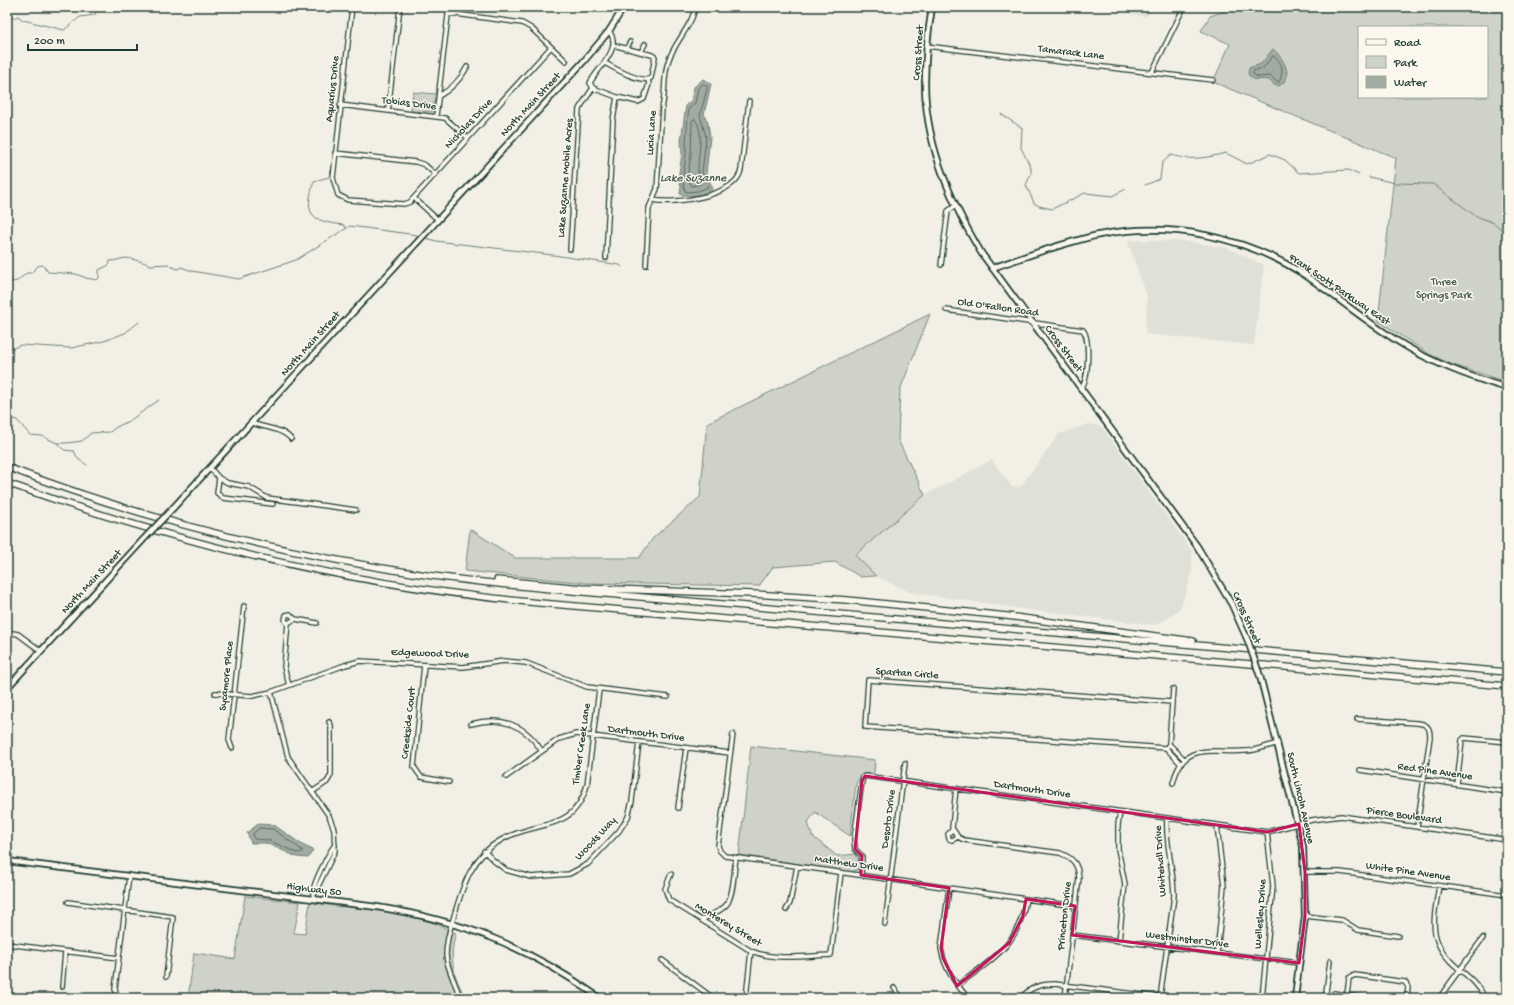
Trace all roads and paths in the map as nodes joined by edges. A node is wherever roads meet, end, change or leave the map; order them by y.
1 (352, 7) edge
2 (400, 7) edge
3 (449, 7) edge
4 (624, 7) edge
5 (695, 7) edge
6 (932, 7) edge
7 (1184, 7) edge
8 (448, 13) junction
9 (609, 31) junction
10 (630, 42) dead end
11 (646, 44) dead end
12 (613, 45) junction
13 (926, 46) junction
14 (552, 47) junction
15 (626, 49) junction
16 (641, 52) junction
17 (660, 55) dead end
18 (655, 57) junction
19 (566, 61) dead end
20 (605, 63) junction
21 (467, 67) dead end
22 (1152, 72) junction
23 (648, 80) junction
24 (1213, 80) dead end
25 (593, 88) junction
26 (439, 96) junction
27 (617, 97) junction
28 (749, 101) dead end
29 (340, 105) junction
30 (388, 110) junction
31 (436, 116) junction
32 (468, 138) junction
33 (335, 153) junction
34 (435, 174) junction
35 (414, 198) junction
36 (653, 200) junction
37 (955, 206) junction
38 (437, 219) junction
39 (570, 249) dead end
40 (606, 258) dead end
41 (941, 265) dead end
42 (646, 266) dead end
43 (992, 268) junction
44 (946, 310) dead end
45 (1032, 322) junction
46 (1081, 388) junction
47 (1507, 388) edge
48 (252, 422) junction
49 (291, 439) dead end
50 (7, 467) edge
51 (210, 468) junction
52 (220, 478) junction
53 (7, 483) edge
54 (273, 504) dead end
55 (356, 510) dead end
56 (464, 580) junction
57 (244, 606) dead end
58 (295, 619) junction
59 (317, 623) dead end
60 (288, 625) junction
61 (7, 632) edge
62 (1221, 646) junction
63 (41, 651) junction
64 (424, 665) junction
65 (1507, 672) edge
66 (1260, 676) joint
67 (289, 685) junction
68 (1507, 686) edge
69 (7, 688) edge
70 (1173, 689) dead end
71 (599, 690) junction
72 (271, 692) junction
73 (215, 693) dead end
74 (234, 695) junction
75 (668, 697) dead end
76 (1172, 702) junction
77 (1357, 719) dead end
78 (329, 722) dead end
79 (471, 724) dead end
80 (733, 734) dead end
81 (593, 736) junction
82 (639, 742) junction
83 (1507, 742) edge
84 (1278, 743) junction
85 (1169, 744) junction
86 (232, 748) dead end
87 (686, 748) junction
88 (1166, 748) junction
89 (541, 750) junction
90 (730, 754) junction
91 (1184, 759) junction
92 (905, 763) dead end
93 (1180, 763) junction
94 (1360, 770) dead end
95 (506, 776) dead end
96 (1423, 779) junction
97 (903, 781) junction
98 (448, 782) dead end
99 (1173, 783) dead end
100 (1457, 784) junction
101 (956, 788) junction
102 (312, 792) junction
103 (1507, 792) edge
104 (678, 808) dead end
105 (1120, 812) junction
106 (1167, 819) junction
107 (1299, 824) junction
108 (1217, 826) junction
109 (1417, 827) junction
110 (952, 830) junction
111 (1267, 832) junction
112 (958, 836) junction
113 (1507, 840) edge
114 (484, 852) junction
115 (736, 858) junction
116 (7, 861) edge
117 (796, 866) junction
118 (841, 872) junction
119 (1305, 872) junction
120 (670, 874) dead end
121 (861, 875) junction
122 (130, 876) junction
123 (891, 880) junction
124 (1439, 886) junction
125 (949, 888) junction
126 (1507, 895) edge
127 (312, 899) junction
128 (1026, 899) junction
129 (68, 902) dead end
130 (1075, 906) junction
131 (125, 910) junction
132 (786, 910) dead end
133 (1306, 916) junction
134 (701, 920) junction
135 (452, 923) junction
136 (885, 924) dead end
137 (1072, 935) junction
138 (1398, 936) dead end
139 (1483, 938) dead end
140 (1119, 941) junction
141 (7, 944) edge
142 (1166, 947) junction
143 (751, 951) junction
144 (65, 952) junction
145 (1217, 953) junction
146 (119, 958) junction
147 (1267, 959) junction
148 (662, 960) dead end
149 (1330, 961) dead end
150 (1300, 963) junction
151 (1460, 969) junction
152 (166, 977) dead end
153 (1067, 984) junction
154 (957, 986) junction
155 (62, 987) dead end
156 (894, 988) dead end
157 (1114, 991) junction
158 (1326, 992) dead end
159 (1334, 993) dead end
160 (1347, 995) junction
161 (118, 998) edge
162 (460, 998) edge
163 (600, 998) edge
164 (713, 998) edge
165 (746, 998) edge
166 (902, 998) edge
167 (968, 998) edge
168 (1022, 998) edge
169 (1065, 998) edge
170 (1112, 998) edge
171 (1160, 998) edge
172 (1168, 998) edge
173 (1262, 998) edge
174 (1295, 998) edge
175 (1364, 998) edge
176 (1407, 998) edge
177 (1439, 998) edge
178 (1485, 998) edge

1 - 29 street, Aquarius Drive
2 - 30 street
3 - 8 street
4 - 9 main road, North Main Street
5 - 36 street, Lucia Lane
6 - 13 main road, Cross Street
7 - 22 street
8 - 14 street
8 - 26 street
9 - 12 street
9 - 38 main road, North Main Street
10 - 15 street
11 - 16 street
12 - 15 street
12 - 20 street, Lake Suzanne Mobile Acres
13 - 22 street, Tamarack Lane
13 - 37 main road, Cross Street
14 - 19 street
14 - 32 street, Nicholas Drive
15 - 16 street
16 - 18 street
17 - 18 street
18 - 23 street
20 - 23 street
20 - 25 street, Lake Suzanne Mobile Acres
21 - 26 street
22 - 24 street, Tamarack Lane
23 - 27 street
25 - 27 street
25 - 39 street, Lake Suzanne Mobile Acres
26 - 31 street
27 - 40 street
28 - 36 street
29 - 30 street, Tobias Drive
29 - 33 street, Aquarius Drive
30 - 31 street, Tobias Drive
31 - 32 street, Tobias Drive
32 - 34 street, Nicholas Drive
33 - 34 street
33 - 35 street, Aquarius Drive
34 - 35 street, Nicholas Drive
35 - 38 street
36 - 42 street, Lucia Lane
37 - 41 street
37 - 43 main road, Cross Street
38 - 48 main road, North Main Street
43 - 45 main road, Cross Street
43 - 47 main road, Frank Scott Parkway East
44 - 45 street, Old O'Fallon Road
45 - 46 main road, Cross Street
45 - 46 street, Old O'Fallon Road
46 - 66 main road, Cross Street, bridge
48 - 49 street
48 - 51 main road, North Main Street
50 - 56 highway
51 - 52 street
51 - 63 main road, North Main Street, bridge
52 - 54 street
52 - 55 street
53 - 68 highway
56 - 62 highway
56 - 62 highway
57 - 74 street, Sycamore Place
58 - 59 street
58 - 60 street
58 - 60 street
60 - 67 street
61 - 63 street
62 - 65 highway
63 - 69 main road, North Main Street
64 - 67 street, Edgewood Drive
64 - 71 street, Edgewood Drive
64 - 98 street, Creekside Court
66 - 84 main road, South Lincoln Avenue
67 - 72 street, Edgewood Drive
70 - 76 street
71 - 75 street, Edgewood Drive
71 - 81 street, Timber Creek Lane
72 - 74 street, Edgewood Drive
72 - 102 street
73 - 74 street, Edgewood Drive
74 - 86 street, Sycamore Place
76 - 85 street
76 - 88 street, Spartan Circle
77 - 96 street
78 - 102 street
79 - 89 street
80 - 90 street
81 - 82 street, Dartmouth Drive
81 - 89 street, Dartmouth Drive
81 - 114 street, Timber Creek Lane
82 - 87 street, Dartmouth Drive
82 - 114 street, Woods Way
83 - 100 street
84 - 91 street
84 - 107 main road, South Lincoln Avenue
85 - 88 street
85 - 91 street
87 - 90 street, Dartmouth Drive
87 - 104 street
88 - 93 street
89 - 95 street, Dartmouth Drive
90 - 115 street, Matthew Drive
91 - 93 street
92 - 97 street, Desoto Drive
93 - 99 street
94 - 96 street, Red Pine Avenue
96 - 100 street, Red Pine Avenue
96 - 109 street
97 - 101 street, Dartmouth Drive
97 - 121 street, Dartmouth Drive
97 - 123 street, Desoto Drive
100 - 103 street, Red Pine Avenue
101 - 105 street, Dartmouth Drive
101 - 110 street
102 - 127 street
105 - 106 street, Dartmouth Drive
105 - 140 street
106 - 108 street, Dartmouth Drive
106 - 142 street, Whitehall Drive
107 - 109 street, Pierce Boulevard
107 - 111 street, Dartmouth Drive
107 - 119 main road, South Lincoln Avenue
108 - 111 street, Dartmouth Drive
108 - 145 street
109 - 113 street, Pierce Boulevard
110 - 112 street, Princeton Drive
110 - 112 street, Princeton Drive
111 - 147 street, Wellesley Drive
112 - 130 street, Princeton Drive
114 - 135 street, Timber Creek Lane
115 - 117 street, Matthew Drive
115 - 134 street
116 - 122 main road, Highway 50
117 - 118 street, Matthew Drive
117 - 132 street
118 - 121 street, Matthew Drive
118 - 143 street, Monterey Street
119 - 124 street, White Pine Avenue
119 - 133 main road, South Lincoln Avenue
120 - 134 street, Monterey Street
121 - 123 street, Matthew Drive
122 - 127 main road, Highway 50
122 - 131 street
123 - 125 street, Matthew Drive
123 - 136 street, Desoto Drive
124 - 126 street, White Pine Avenue
124 - 151 street
125 - 128 street, Matthew Drive
125 - 154 street
127 - 135 main road, Highway 50
128 - 130 street, Matthew Drive
128 - 154 street
129 - 131 street
130 - 137 street, Princeton Drive
131 - 146 street
131 - 152 street
133 - 138 street
133 - 150 main road, South Lincoln Avenue
134 - 143 street, Monterey Street
135 - 162 street, Timber Creek Lane
135 - 163 main road, Highway 50
137 - 140 street, Westminster Drive
137 - 153 street, Princeton Drive
139 - 151 street
140 - 142 street, Westminster Drive
141 - 144 street
142 - 145 street, Westminster Drive
142 - 171 street, Whitehall Drive
143 - 165 street
144 - 146 street
144 - 155 street
145 - 147 street, Westminster Drive
146 - 161 street
147 - 150 street, Westminster Drive
147 - 173 street, Wellesley Drive
148 - 164 street
149 - 158 street
150 - 174 main road, South Lincoln Avenue
151 - 177 street
151 - 178 street
153 - 157 street
153 - 168 street
153 - 169 street, Princeton Drive
154 - 167 street
156 - 166 street
157 - 170 street
157 - 171 street
159 - 160 street
160 - 175 street
160 - 176 street
171 - 172 street

